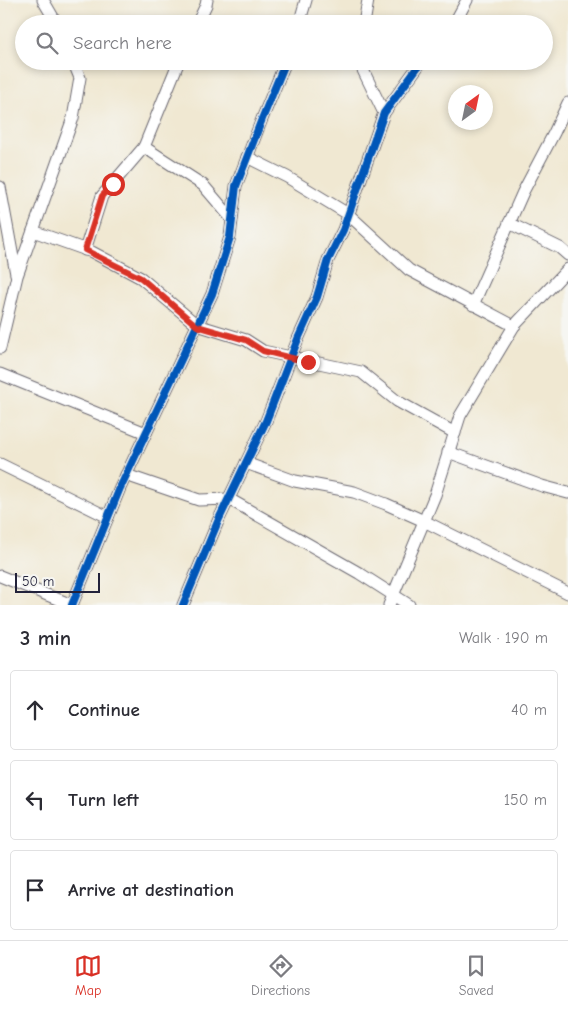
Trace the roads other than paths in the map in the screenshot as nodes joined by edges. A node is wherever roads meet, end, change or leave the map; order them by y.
1 (43, 0) edge
2 (207, 0) edge
3 (306, 0) edge
4 (368, 0) edge
5 (467, 0) edge
6 (52, 15) edge
7 (201, 15) edge
8 (302, 15) edge
9 (366, 15) edge
10 (459, 15) edge
11 (77, 70) edge
12 (175, 70) edge
13 (282, 70) edge
14 (363, 70) edge
15 (415, 70) edge
16 (568, 103) edge
17 (384, 113) junction
18 (558, 125) junction
19 (568, 132) edge
20 (144, 147) junction
21 (247, 157) junction
22 (0, 187) edge
23 (348, 214) junction
24 (232, 219) junction
25 (509, 223) junction
26 (33, 231) junction
27 (85, 250) junction
28 (568, 256) edge
29 (568, 269) edge
30 (17, 276) junction
31 (473, 305) junction
32 (197, 326) junction
33 (514, 326) junction
34 (0, 348) edge
35 (291, 358) junction
36 (0, 374) edge
37 (146, 433) junction
38 (455, 433) junction
39 (448, 452) junction
40 (246, 462) junction
41 (0, 464) edge
42 (126, 475) junction
43 (568, 493) edge
44 (229, 499) junction
45 (108, 516) junction
46 (424, 521) junction
47 (0, 576) edge
48 (568, 593) edge
49 (391, 600) edge
50 (72, 605) edge
51 (184, 605) edge
52 (409, 605) edge

1 - 6 street
2 - 7 street
3 - 8 street
4 - 9 street
5 - 10 street
11 - 26 street
12 - 20 street
13 - 21 street
14 - 17 street
15 - 17 street
16 - 18 street
17 - 23 street
18 - 19 street
18 - 25 street
20 - 24 street
20 - 27 street
21 - 23 street
21 - 24 street
22 - 30 street
23 - 31 street
23 - 35 street
24 - 32 street
25 - 28 street
25 - 31 street
26 - 27 street
26 - 30 street
27 - 32 street
29 - 33 street
30 - 34 street
31 - 33 street
32 - 35 street
32 - 37 street
33 - 38 street
35 - 38 street
35 - 40 street
36 - 37 street
37 - 42 street
38 - 39 street
39 - 43 street
39 - 46 street
40 - 44 street
40 - 46 street
41 - 45 street
42 - 44 street
42 - 45 street
44 - 49 street
44 - 51 street
45 - 50 street
46 - 48 street
46 - 49 street
47 - 50 street
49 - 52 street

